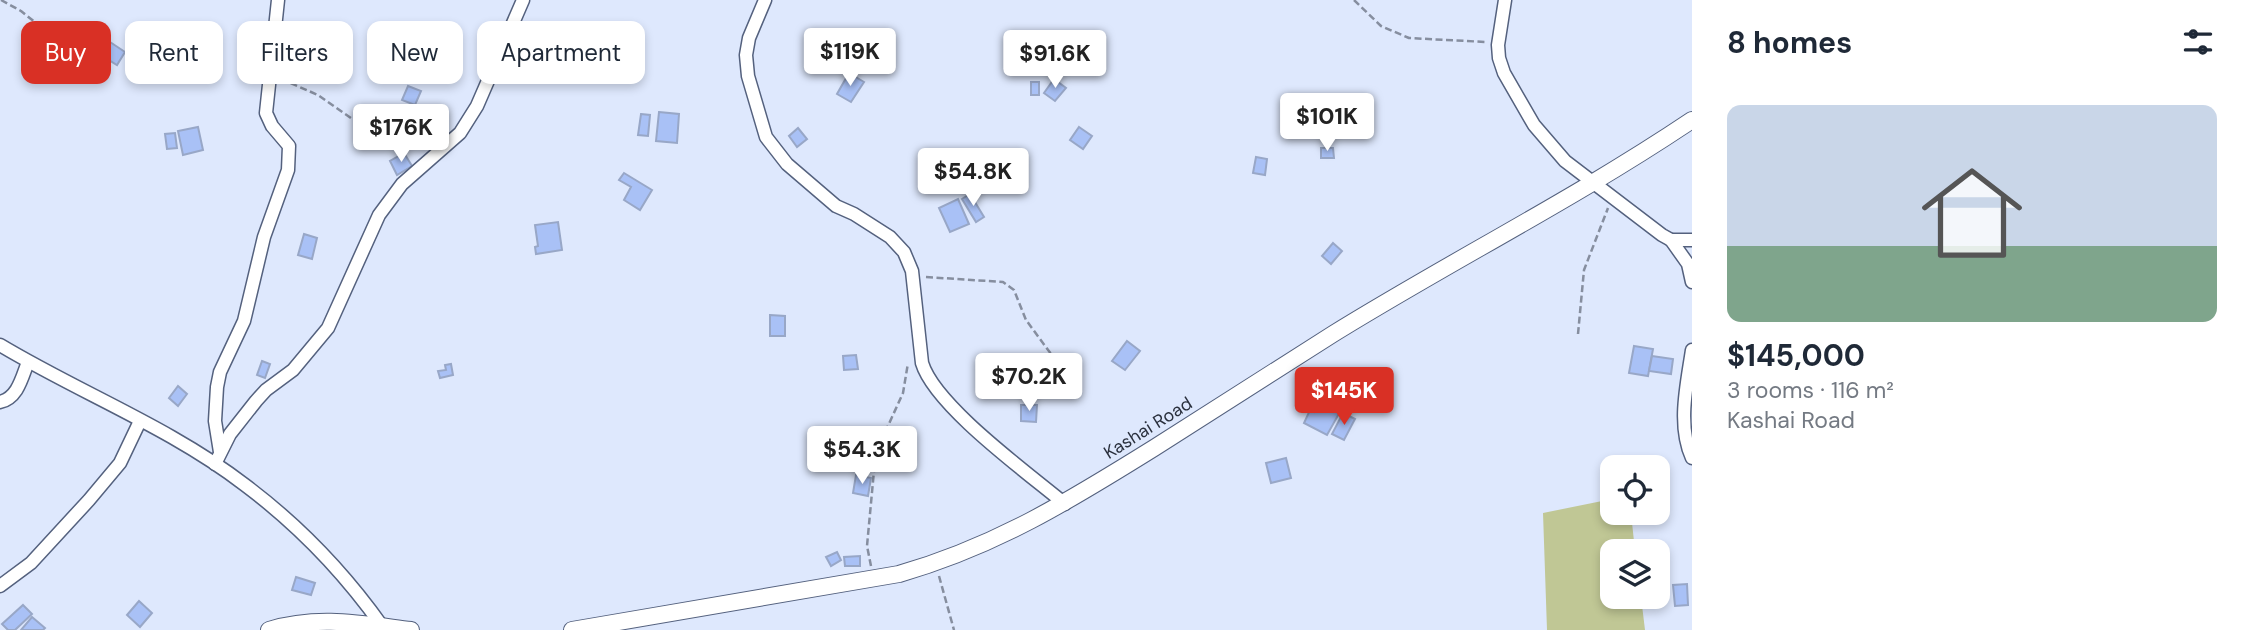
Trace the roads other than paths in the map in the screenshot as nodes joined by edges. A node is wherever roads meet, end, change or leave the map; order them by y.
1 (278, 0) edge
2 (523, 0) edge
3 (765, 0) edge
4 (1505, 0) edge
5 (1692, 120) edge
6 (1593, 183) junction
7 (1671, 240) junction
8 (1692, 240) edge
9 (1692, 282) edge
10 (0, 345) edge
11 (1692, 350) edge
12 (28, 362) junction
13 (0, 402) edge
14 (140, 421) junction
15 (218, 458) junction
16 (1692, 458) edge
17 (1065, 504) junction
18 (0, 586) edge
19 (382, 626) junction
20 (269, 630) edge
21 (411, 630) edge
22 (572, 630) edge

1 - 15 street
2 - 15 street
3 - 17 street
4 - 6 street
5 - 6 street, Kashai Road
6 - 7 street
6 - 17 street, Kashai Road
7 - 8 street
7 - 9 street
10 - 12 street
11 - 16 street
12 - 13 street
12 - 14 street
14 - 15 street
14 - 18 street
15 - 19 street
17 - 22 street, Kashai Road
19 - 20 street
19 - 21 street

